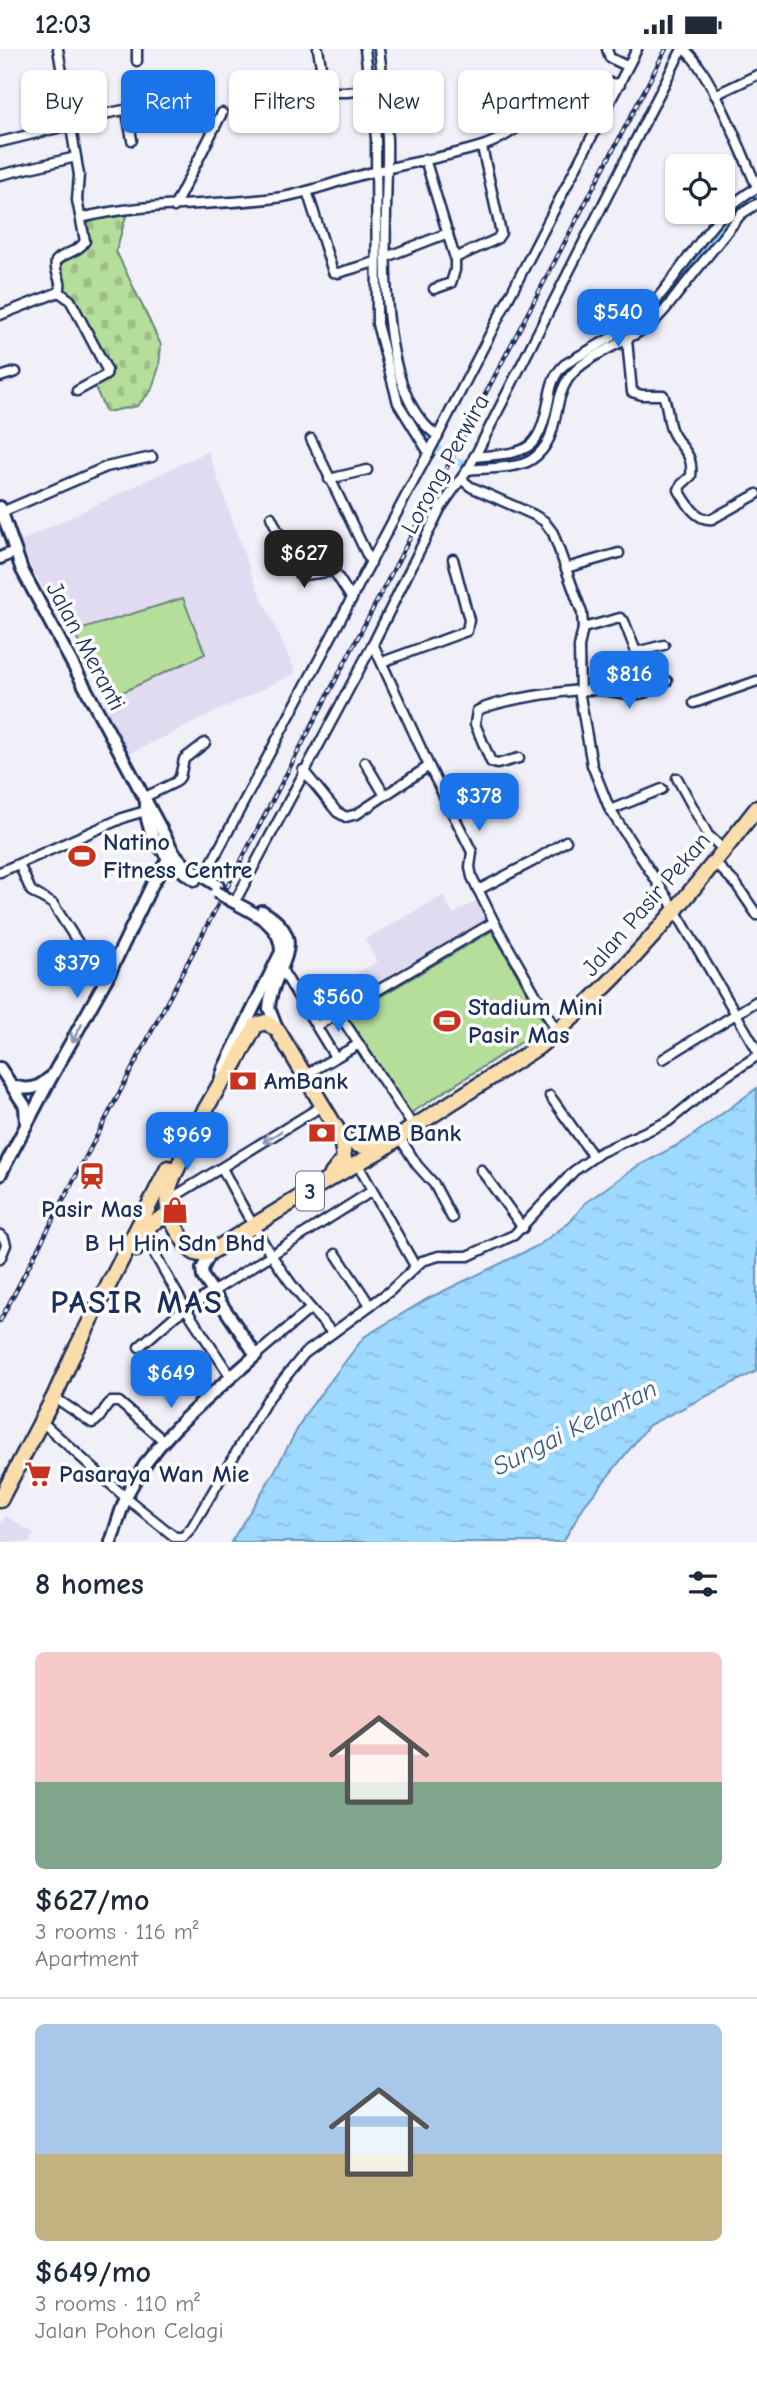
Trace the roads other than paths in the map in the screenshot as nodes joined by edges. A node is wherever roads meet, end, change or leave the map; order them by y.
1 (58, 49) edge
2 (137, 49) edge
3 (318, 49) edge
4 (365, 49) edge
5 (379, 49) edge
6 (607, 49) edge
7 (637, 49) edge
8 (683, 49) edge
9 (137, 61) dead end
10 (628, 66) junction
11 (61, 70) edge
12 (371, 70) edge
13 (378, 70) edge
14 (757, 75) edge
15 (620, 84) junction
16 (353, 91) edge
17 (715, 95) junction
18 (222, 113) dead end
19 (107, 114) edge
20 (33, 133) edge
21 (72, 133) edge
22 (376, 133) edge
23 (379, 133) edge
24 (132, 140) dead end
25 (0, 142) edge
26 (482, 147) junction
27 (76, 157) junction
28 (425, 159) junction
29 (381, 170) junction
30 (0, 175) edge
31 (757, 188) edge
32 (307, 191) junction
33 (757, 204) edge
34 (174, 207) junction
35 (82, 218) junction
36 (448, 233) junction
37 (386, 257) junction
38 (455, 258) junction
39 (375, 262) junction
40 (434, 289) dead end
41 (59, 292) junction
42 (0, 315) edge
43 (627, 340) junction
44 (16, 372) dead end
45 (0, 377) edge
46 (78, 391) dead end
47 (437, 437) junction
48 (311, 439) dead end
49 (430, 451) junction
50 (152, 457) dead end
51 (471, 463) junction
52 (367, 470) dead end
53 (329, 479) junction
54 (461, 479) junction
55 (757, 494) edge
56 (1, 510) edge
57 (271, 517) dead end
58 (14, 552) junction
59 (619, 553) dead end
60 (0, 558) edge
61 (453, 559) dead end
62 (371, 562) junction
63 (566, 568) junction
64 (352, 599) junction
65 (583, 628) junction
66 (373, 644) junction
67 (664, 645) dead end
68 (382, 662) junction
69 (667, 681) dead end
70 (757, 681) edge
71 (579, 690) junction
72 (694, 703) dead end
73 (205, 743) dead end
74 (519, 758) dead end
75 (365, 762) dead end
76 (429, 766) junction
77 (303, 770) junction
78 (677, 778) dead end
79 (663, 789) dead end
80 (384, 794) junction
81 (147, 804) junction
82 (610, 810) junction
83 (755, 814) edge
84 (566, 841) dead end
85 (725, 851) junction
86 (171, 856) junction
87 (715, 863) junction
88 (19, 864) junction
89 (0, 872) edge
90 (185, 874) junction
91 (204, 877) junction
92 (152, 885) junction
93 (217, 889) junction
94 (478, 890) junction
95 (233, 897) junction
96 (673, 911) junction
97 (757, 915) edge
98 (494, 922) junction
99 (280, 931) junction
100 (282, 969) junction
101 (108, 976) junction
102 (757, 1001) edge
103 (735, 1013) junction
104 (339, 1014) junction
105 (250, 1026) junction
106 (317, 1026) junction
107 (278, 1031) junction
108 (557, 1032) junction
109 (359, 1044) junction
110 (757, 1050) edge
111 (757, 1056) edge
112 (335, 1057) junction
113 (663, 1059) dead end
114 (0, 1068) edge
115 (305, 1076) junction
116 (51, 1078) junction
117 (219, 1086) junction
118 (14, 1087) junction
119 (550, 1096) dead end
120 (322, 1106) junction
121 (26, 1126) junction
122 (407, 1131) junction
123 (341, 1136) junction
124 (189, 1138) junction
125 (593, 1156) junction
126 (358, 1165) junction
127 (222, 1168) junction
128 (481, 1170) dead end
129 (0, 1175) edge
130 (326, 1181) junction
131 (372, 1191) junction
132 (167, 1201) junction
133 (452, 1218) dead end
134 (170, 1220) junction
135 (253, 1226) junction
136 (523, 1228) junction
137 (0, 1235) edge
138 (141, 1240) junction
139 (211, 1252) junction
140 (336, 1254) dead end
141 (270, 1255) junction
142 (0, 1259) edge
143 (415, 1266) junction
144 (212, 1293) junction
145 (370, 1305) junction
146 (186, 1309) junction
147 (310, 1309) junction
148 (332, 1332) junction
149 (82, 1345) junction
150 (138, 1347) dead end
151 (257, 1355) junction
152 (231, 1377) junction
153 (57, 1391) junction
154 (41, 1421) junction
155 (164, 1441) junction
156 (126, 1498) junction
157 (0, 1500) edge
158 (111, 1542) edge

1 - 11 street
2 - 9 street
3 - 16 street
4 - 12 street
5 - 13 street
6 - 10 street
7 - 10 street
8 - 17 street
8 - 51 street, Lorong Perwira
10 - 15 street
14 - 17 street
15 - 26 street
15 - 47 street
17 - 31 street
18 - 34 street
19 - 24 street
20 - 25 street
21 - 27 street
22 - 29 street
23 - 29 street
26 - 28 street
26 - 38 street
27 - 30 street
27 - 35 street
28 - 29 street
28 - 36 street
29 - 32 street
29 - 37 street
29 - 39 street
31 - 51 street
32 - 34 street
32 - 39 street
33 - 43 street
34 - 35 street
35 - 41 street
36 - 37 street
36 - 38 street
37 - 47 street
38 - 40 street
39 - 49 street
41 - 42 street
41 - 46 street
43 - 51 street
43 - 55 street
44 - 45 street
47 - 49 street
48 - 53 street
49 - 62 street
50 - 56 street
51 - 54 street, Lorong Perwira
52 - 53 street
53 - 62 street
54 - 63 street
54 - 66 street, Lorong Perwira
56 - 58 street, Jalan Meranti
57 - 64 street
58 - 60 street
58 - 81 street, Jalan Meranti
59 - 63 street
61 - 68 street
62 - 64 street
63 - 65 street
64 - 91 street
65 - 67 street
65 - 71 street
66 - 68 street
66 - 77 street, Lorong Perwira
68 - 76 street
69 - 71 street
70 - 72 street
71 - 74 street
71 - 82 street
73 - 81 street
75 - 80 street
76 - 80 street
76 - 94 street
77 - 80 street
77 - 95 street, Lorong Perwira
78 - 85 street
79 - 82 street
81 - 86 street, Jalan Meranti
81 - 88 street
82 - 96 street
83 - 85 highway, Jalan Pasir Pekan / 3
84 - 94 street
85 - 87 highway, Jalan Pasir Pekan / 3
86 - 90 street, Jalan Meranti
86 - 91 street, Jalan Meranti
86 - 92 street
87 - 96 highway, Jalan Pasir Pekan / 3
87 - 97 street
88 - 89 street
88 - 101 street
90 - 92 street
90 - 93 street, Jalan Meranti
91 - 93 street, Jalan Meranti
92 - 101 street
93 - 95 street, Jalan Meranti, bridge
94 - 98 street
95 - 99 street, Jalan Meranti
96 - 103 street
96 - 108 highway, Jalan Pasir Pekan / 3
98 - 104 street
98 - 108 street
99 - 100 street
99 - 105 street
100 - 106 street
100 - 107 street
101 -> 116 street
102 - 103 street
103 - 110 street
103 - 113 street
104 - 106 street
104 - 109 street
105 - 107 highway
105 - 117 highway
105 - 117 street
106 - 112 street
107 - 115 highway
108 - 122 highway, Jalan Pasir Pekan / 3
109 - 112 street
109 - 122 street
111 - 125 street
112 - 115 street
114 - 118 street
115 - 120 highway
116 - 118 street
116 - 121 street
117 - 124 highway
118 - 121 street
119 - 125 street
120 - 123 highway
120 -> 127 street
121 - 129 street
122 - 123 highway, 3
122 - 126 highway, Jalan Pasir Pekan / 3
122 - 133 street
123 - 130 highway, 3
124 - 132 highway
124 - 149 highway
125 - 136 street
126 - 130 highway, Jalan Pasir Pekan / 3
126 - 131 street
127 - 132 street
127 - 135 street
128 - 136 street
130 - 135 highway, Jalan Pasir Pekan / 3
131 - 141 street
131 - 143 street
132 - 134 highway
134 - 138 highway
134 - 139 highway
135 - 139 highway, Jalan Pasir Pekan / 3
135 - 141 street
136 - 143 street
137 - 142 street
138 - 146 street
138 - 149 highway
139 - 144 street
140 - 145 street
141 - 144 street
141 - 147 street
143 - 145 street
144 - 146 street
144 - 151 street
145 - 148 street
146 - 150 street
146 - 152 street
147 - 148 street
147 - 151 street
148 - 156 street
149 - 153 highway
151 - 152 street
152 - 155 street
153 - 154 highway
153 - 155 street
154 - 156 street
154 - 157 highway
155 - 156 street
156 - 158 street

